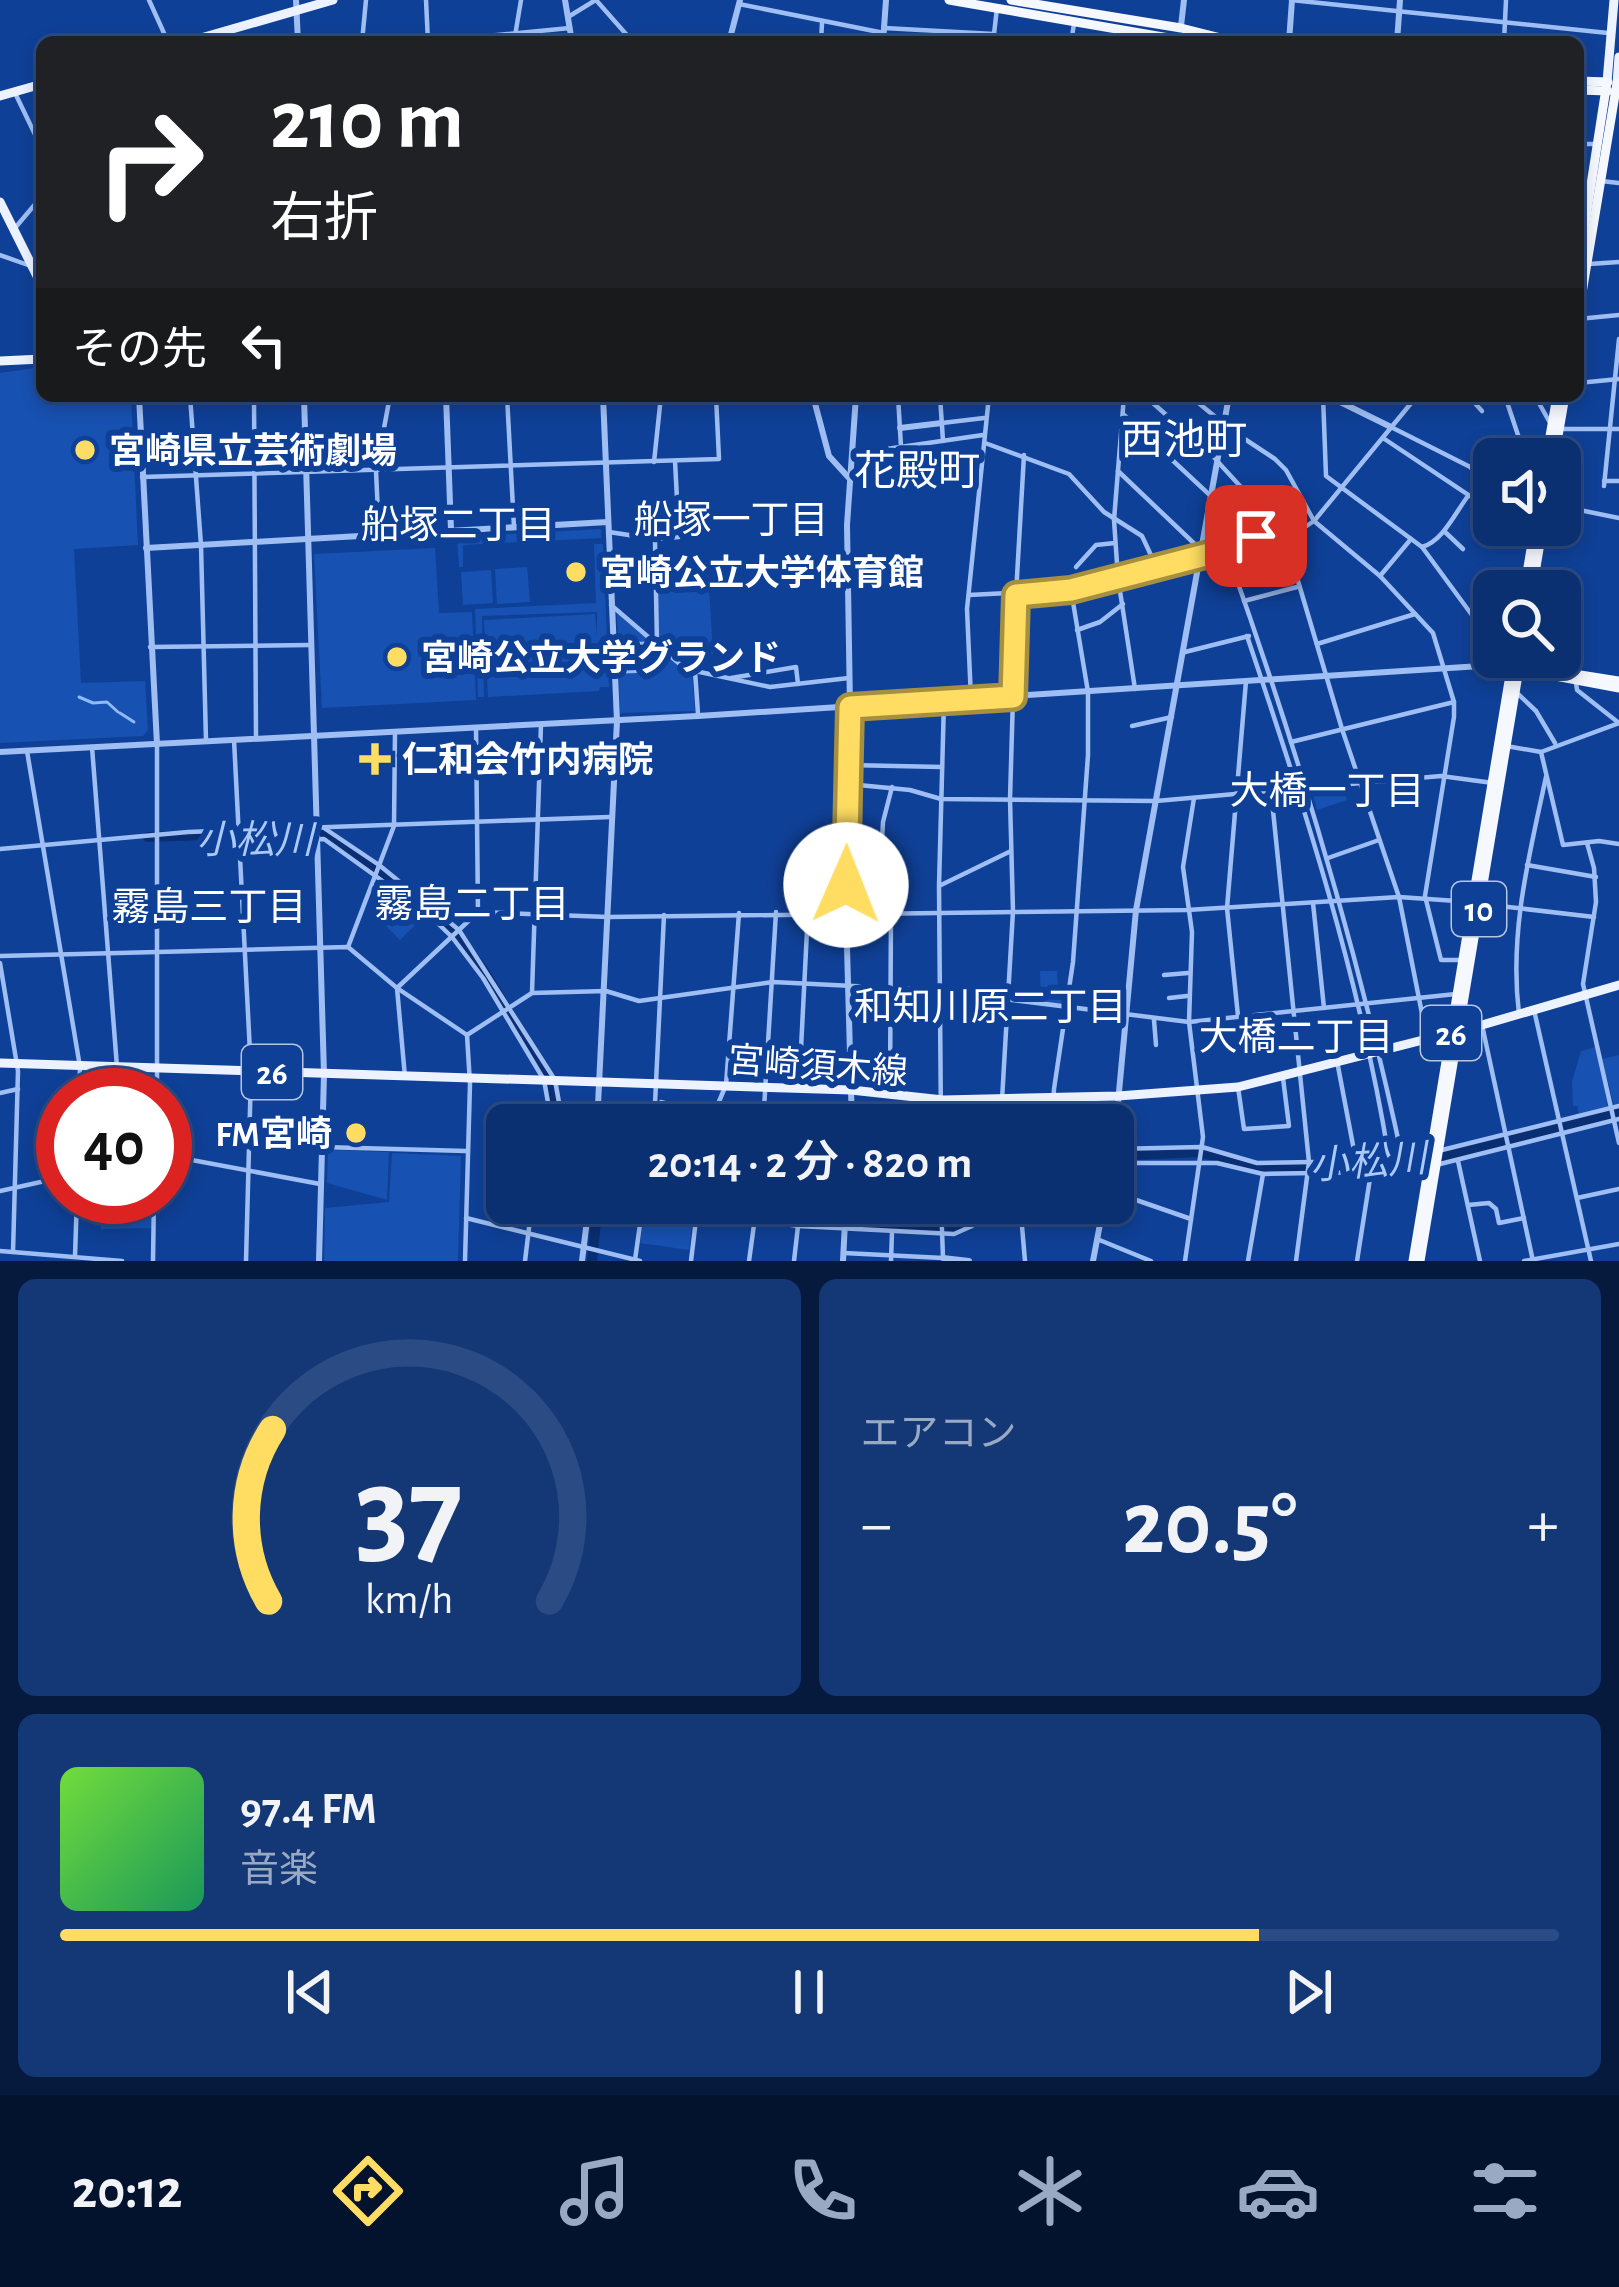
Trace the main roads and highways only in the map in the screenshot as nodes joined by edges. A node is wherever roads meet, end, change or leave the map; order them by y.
1 (333, 0) edge
2 (949, 0) edge
3 (1011, 0) edge
4 (1614, 0) edge
5 (297, 5) edge
6 (1076, 10) edge
7 (224, 36) edge
8 (1179, 36) edge
9 (1619, 57) edge
10 (1584, 85) edge
11 (36, 86) edge
12 (1614, 87) edge
13 (0, 96) edge
14 (1608, 141) edge
15 (1596, 182) junction
16 (0, 202) edge
17 (1584, 214) edge
18 (1584, 245) edge
19 (36, 274) edge
20 (36, 359) edge
21 (0, 361) edge
22 (1560, 402) edge
23 (1554, 438) edge
24 (1581, 674) edge
25 (1509, 678) edge
26 (1514, 678) edge
27 (1566, 678) edge
28 (1619, 685) edge
29 (1496, 783) junction
30 (1476, 903) junction
31 (1619, 985) edge
32 (1455, 1032) junction
33 (0, 1063) edge
34 (1417, 1261) edge

1 - 5 main road
2 - 6 highway
3 - 6 highway
4 - 12 main road
5 - 7 main road
6 - 8 highway
9 - 12 main road
10 - 12 highway
11 - 13 main road
12 - 14 highway
14 - 15 highway
15 - 17 highway
15 - 18 highway
16 - 19 main road
20 - 21 main road
22 - 23 highway
24 - 28 highway
25 - 29 highway, 10
26 - 29 highway, 10
27 - 28 highway
29 - 30 highway, 10
30 - 32 highway, 10
30 - 32 highway, 10
31 - 32 main road, 宮崎須木線 / 26
32 - 33 main road, 宮崎須木線 / 26
32 - 34 highway, 10

